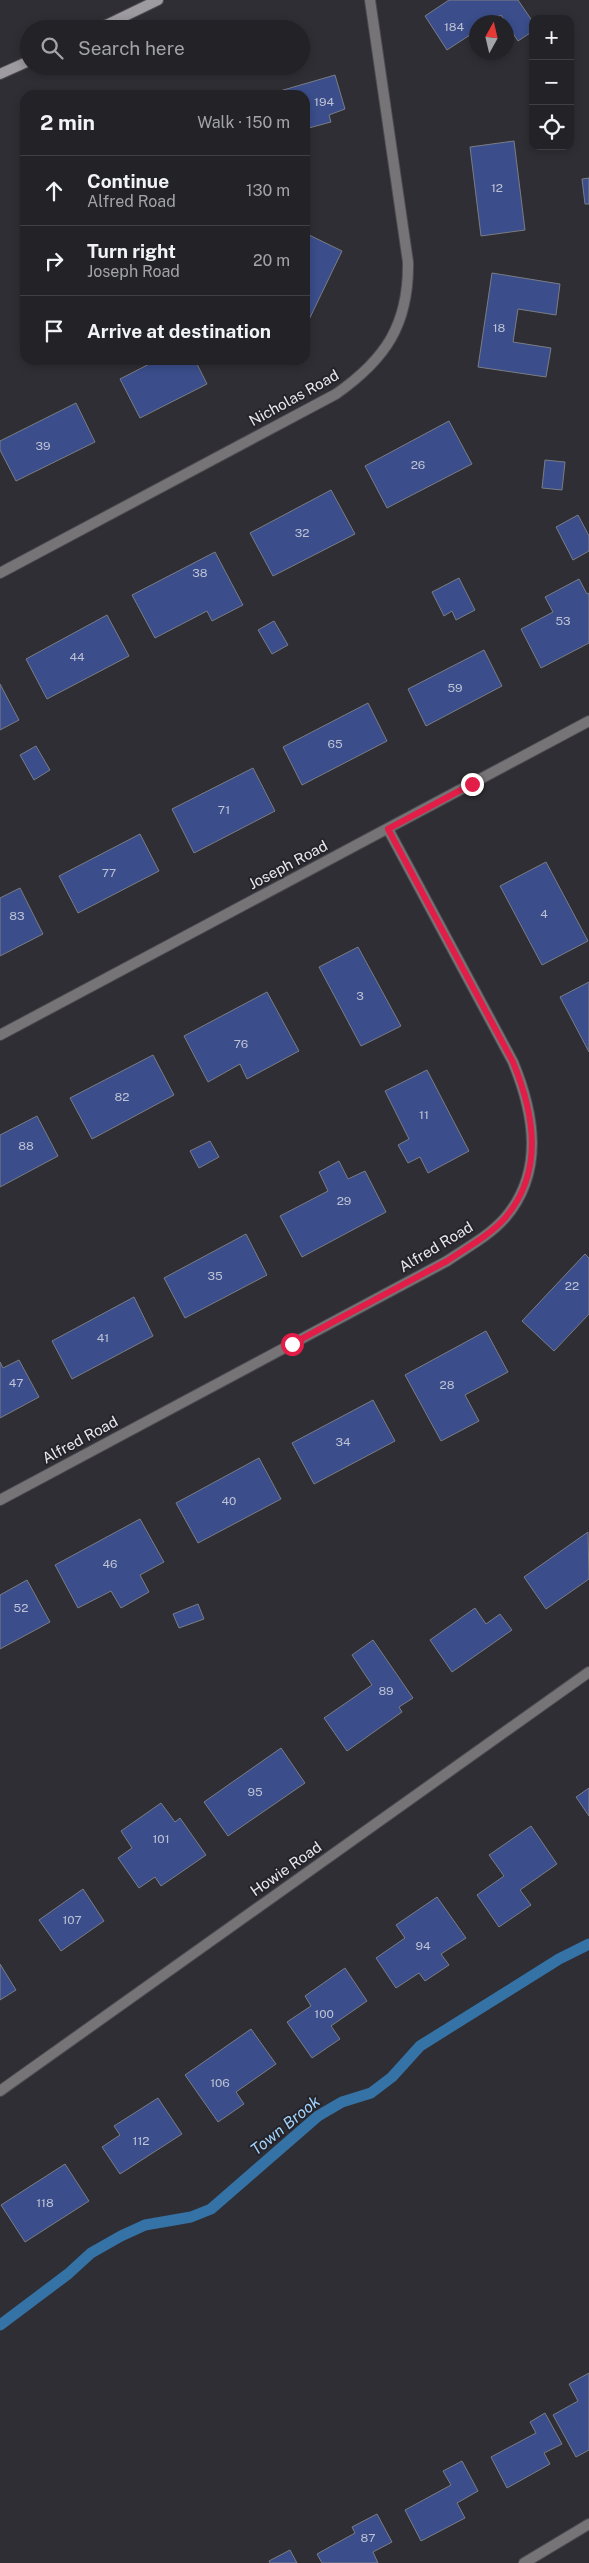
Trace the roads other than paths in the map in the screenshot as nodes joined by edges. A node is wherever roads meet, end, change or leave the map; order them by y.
1 (158, 0) edge
2 (370, 0) edge
3 (117, 20) edge
4 (20, 65) edge
5 (0, 74) edge
6 (0, 573) edge
7 (589, 721) edge
8 (388, 829) junction
9 (0, 1035) edge
10 (0, 1500) edge
11 (589, 1672) edge
12 (0, 2091) edge
13 (589, 2524) edge
14 (524, 2563) edge

1 - 3 street
2 - 6 street, Nicholas Road
4 - 5 street
7 - 8 street, Joseph Road
8 - 9 street, Joseph Road
8 - 10 street, Alfred Road
11 - 12 street, Howie Road
13 - 14 street

